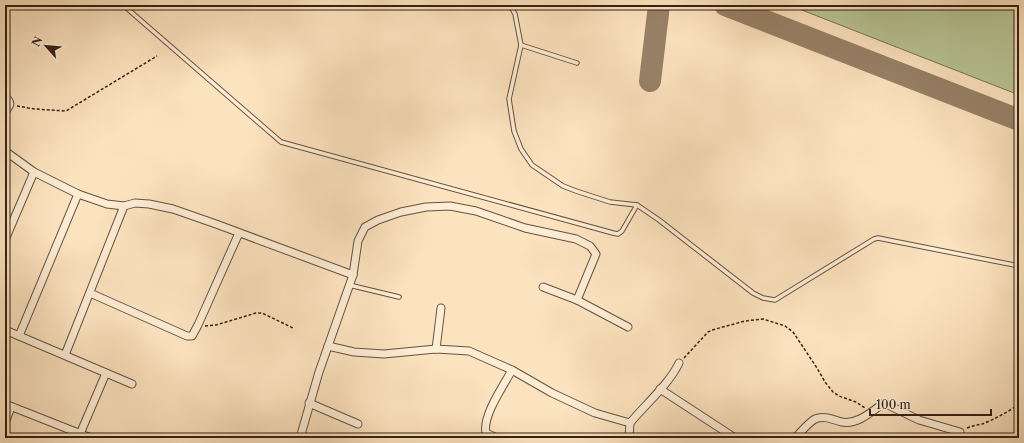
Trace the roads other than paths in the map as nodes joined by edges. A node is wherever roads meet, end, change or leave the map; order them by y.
1 (123, 5) edge
2 (510, 5) edge
3 (521, 45) junction
4 (577, 63) dead end
5 (5, 96) edge
6 (5, 113) edge
7 (5, 151) edge
8 (34, 172) junction
9 (78, 194) junction
10 (637, 205) junction
11 (124, 206) junction
12 (239, 233) junction
13 (5, 240) edge
14 (1019, 266) edge
15 (353, 275) junction
16 (349, 285) junction
17 (543, 287) dead end
18 (90, 293) junction
19 (399, 297) dead end
20 (577, 300) junction
21 (441, 308) dead end
22 (628, 327) dead end
23 (5, 330) edge
24 (19, 336) junction
25 (328, 346) junction
26 (436, 349) junction
27 (65, 355) junction
28 (679, 363) road end
29 (512, 370) junction
30 (106, 373) junction
31 (132, 384) dead end
32 (660, 389) junction
33 (309, 402) junction
34 (8, 406) edge
35 (630, 422) junction
36 (5, 423) edge
37 (358, 424) dead end
38 (960, 432) road end
39 (80, 434) junction
40 (91, 438) edge
41 (300, 438) edge
42 (497, 438) edge
43 (629, 438) edge
44 (735, 438) edge
45 (795, 438) edge

1 - 10 lane
2 - 3 lane
3 - 4 lane
3 - 10 lane
5 - 6 street
7 - 8 street
8 - 9 street
8 - 13 street
9 - 11 street
9 - 24 street
10 - 14 lane
11 - 12 street
11 - 18 street
12 - 15 street
12 - 18 street
15 - 16 street
15 - 20 street
16 - 19 lane
16 - 25 street
17 - 20 street
18 - 27 street
20 - 22 street
21 - 26 street
23 - 24 street
24 - 27 street
25 - 26 street
25 - 33 street
26 - 29 street
27 - 30 street
28 - 32 street
29 - 35 street
29 - 42 street
30 - 31 street
30 - 39 street
32 - 35 street
32 - 44 street
33 - 37 street
33 - 41 street
34 - 36 street
34 - 39 street
35 - 43 street
38 - 45 street
39 - 40 street

